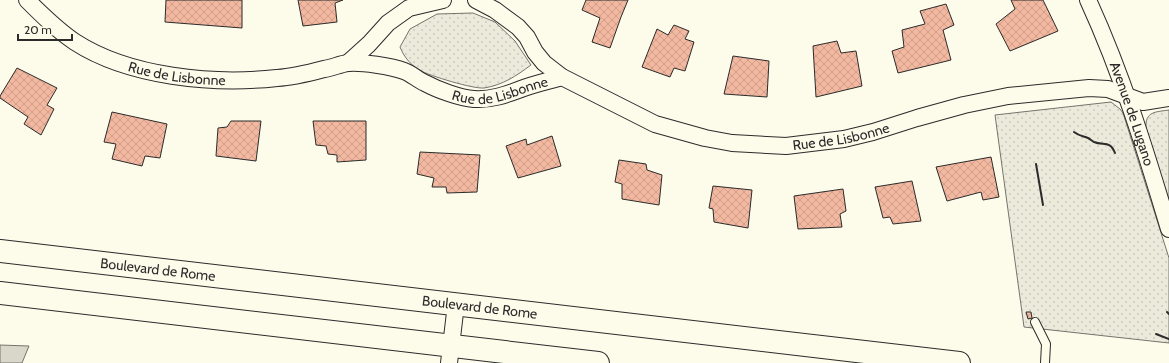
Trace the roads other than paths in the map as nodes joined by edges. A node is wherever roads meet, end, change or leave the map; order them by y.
1 (27, 0) edge
2 (443, 0) edge
3 (476, 0) edge
4 (1088, 0) edge
5 (348, 63) junction
6 (562, 78) junction
7 (1128, 97) junction
8 (1169, 98) edge
9 (1169, 229) edge
10 (0, 251) edge
11 (0, 294) edge
12 (456, 304) junction
13 (1035, 322) dead end
14 (450, 355) edge
15 (598, 363) edge
16 (959, 363) edge
17 (1045, 363) edge

1 - 5 street, Rue de Lisbonne
2 - 5 street, Rue de Lisbonne
3 - 6 street, Rue de Lisbonne
4 - 7 street, Avenue de Lugano
5 - 6 street, Rue de Lisbonne
6 - 7 street, Rue de Lisbonne
7 - 8 street, Rue de Lisbonne
7 - 9 street, Avenue de Lugano
10 - 12 main road, Boulevard de Rome
11 - 14 main road
12 - 14 street
12 - 16 main road, Boulevard de Rome
13 - 17 lane
14 - 15 main road

